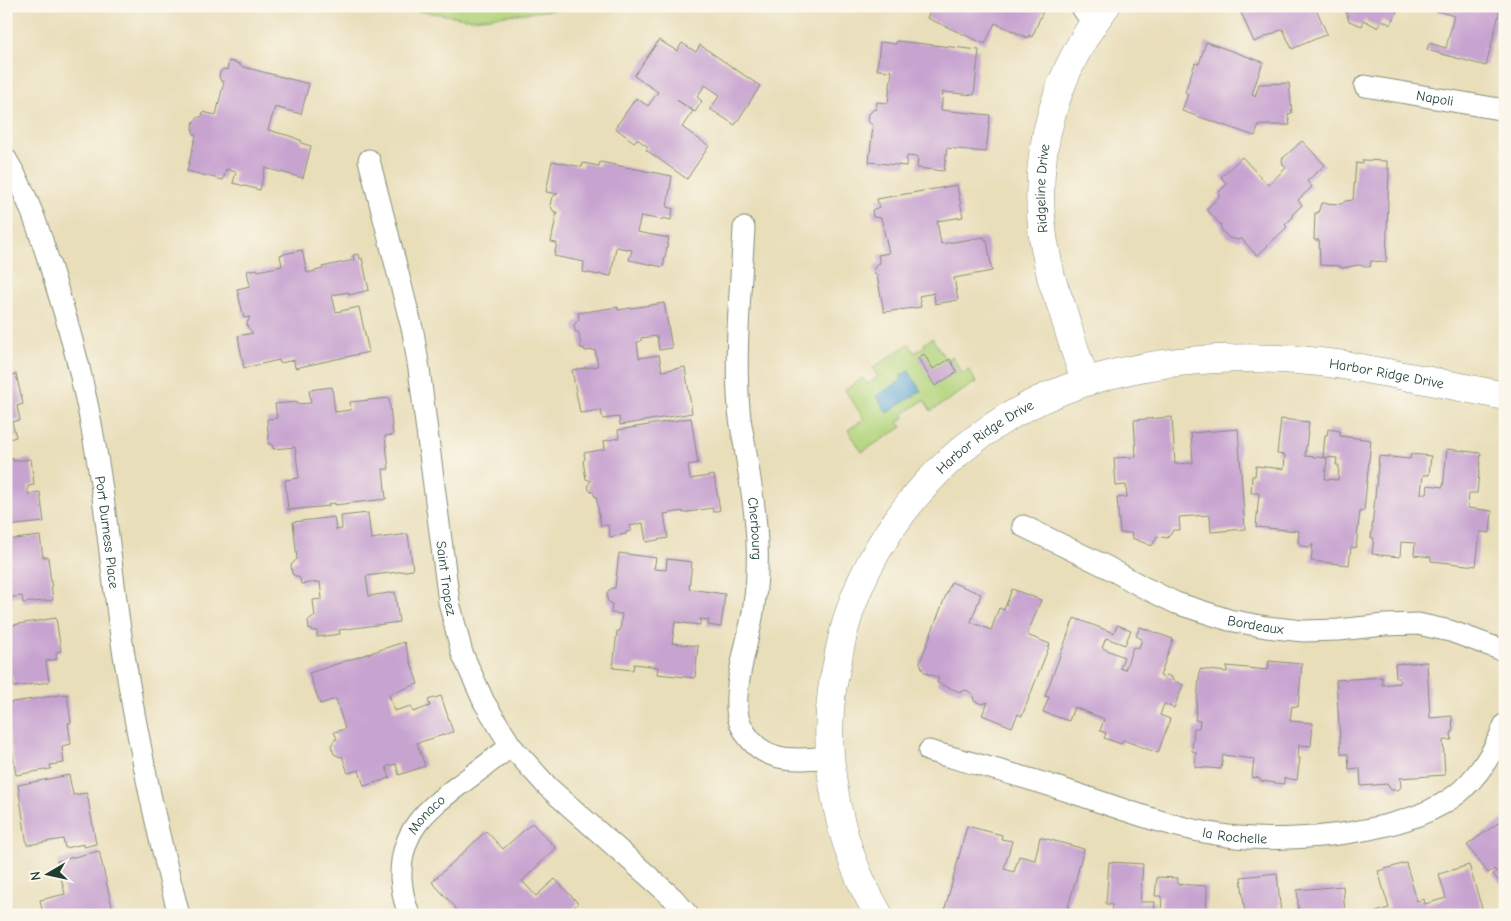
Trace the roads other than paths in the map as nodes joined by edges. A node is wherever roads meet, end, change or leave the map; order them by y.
1 (1090, 13) edge
2 (1365, 86) dead end
3 (1505, 110) edge
4 (6, 159) edge
5 (369, 160) dead end
6 (744, 228) dead end
7 (1085, 381) junction
8 (1505, 396) edge
9 (1023, 526) dead end
10 (1505, 651) edge
11 (1505, 724) edge
12 (511, 746) junction
13 (929, 751) dead end
14 (831, 757) junction
15 (179, 915) edge
16 (410, 915) edge
17 (688, 915) edge
18 (879, 915) edge

1 - 7 street, Ridgeline Drive
2 - 3 street, Napoli
4 - 15 street, Port Durness Place
5 - 12 street, Saint Tropez
6 - 14 street, Cherbourg
7 - 8 street, Harbor Ridge Drive
7 - 14 street, Harbor Ridge Drive
9 - 10 street, Bordeaux
11 - 13 street, la Rochelle
12 - 16 street, Monaco
12 - 17 street, Saint Tropez
14 - 18 street, Harbor Ridge Drive

